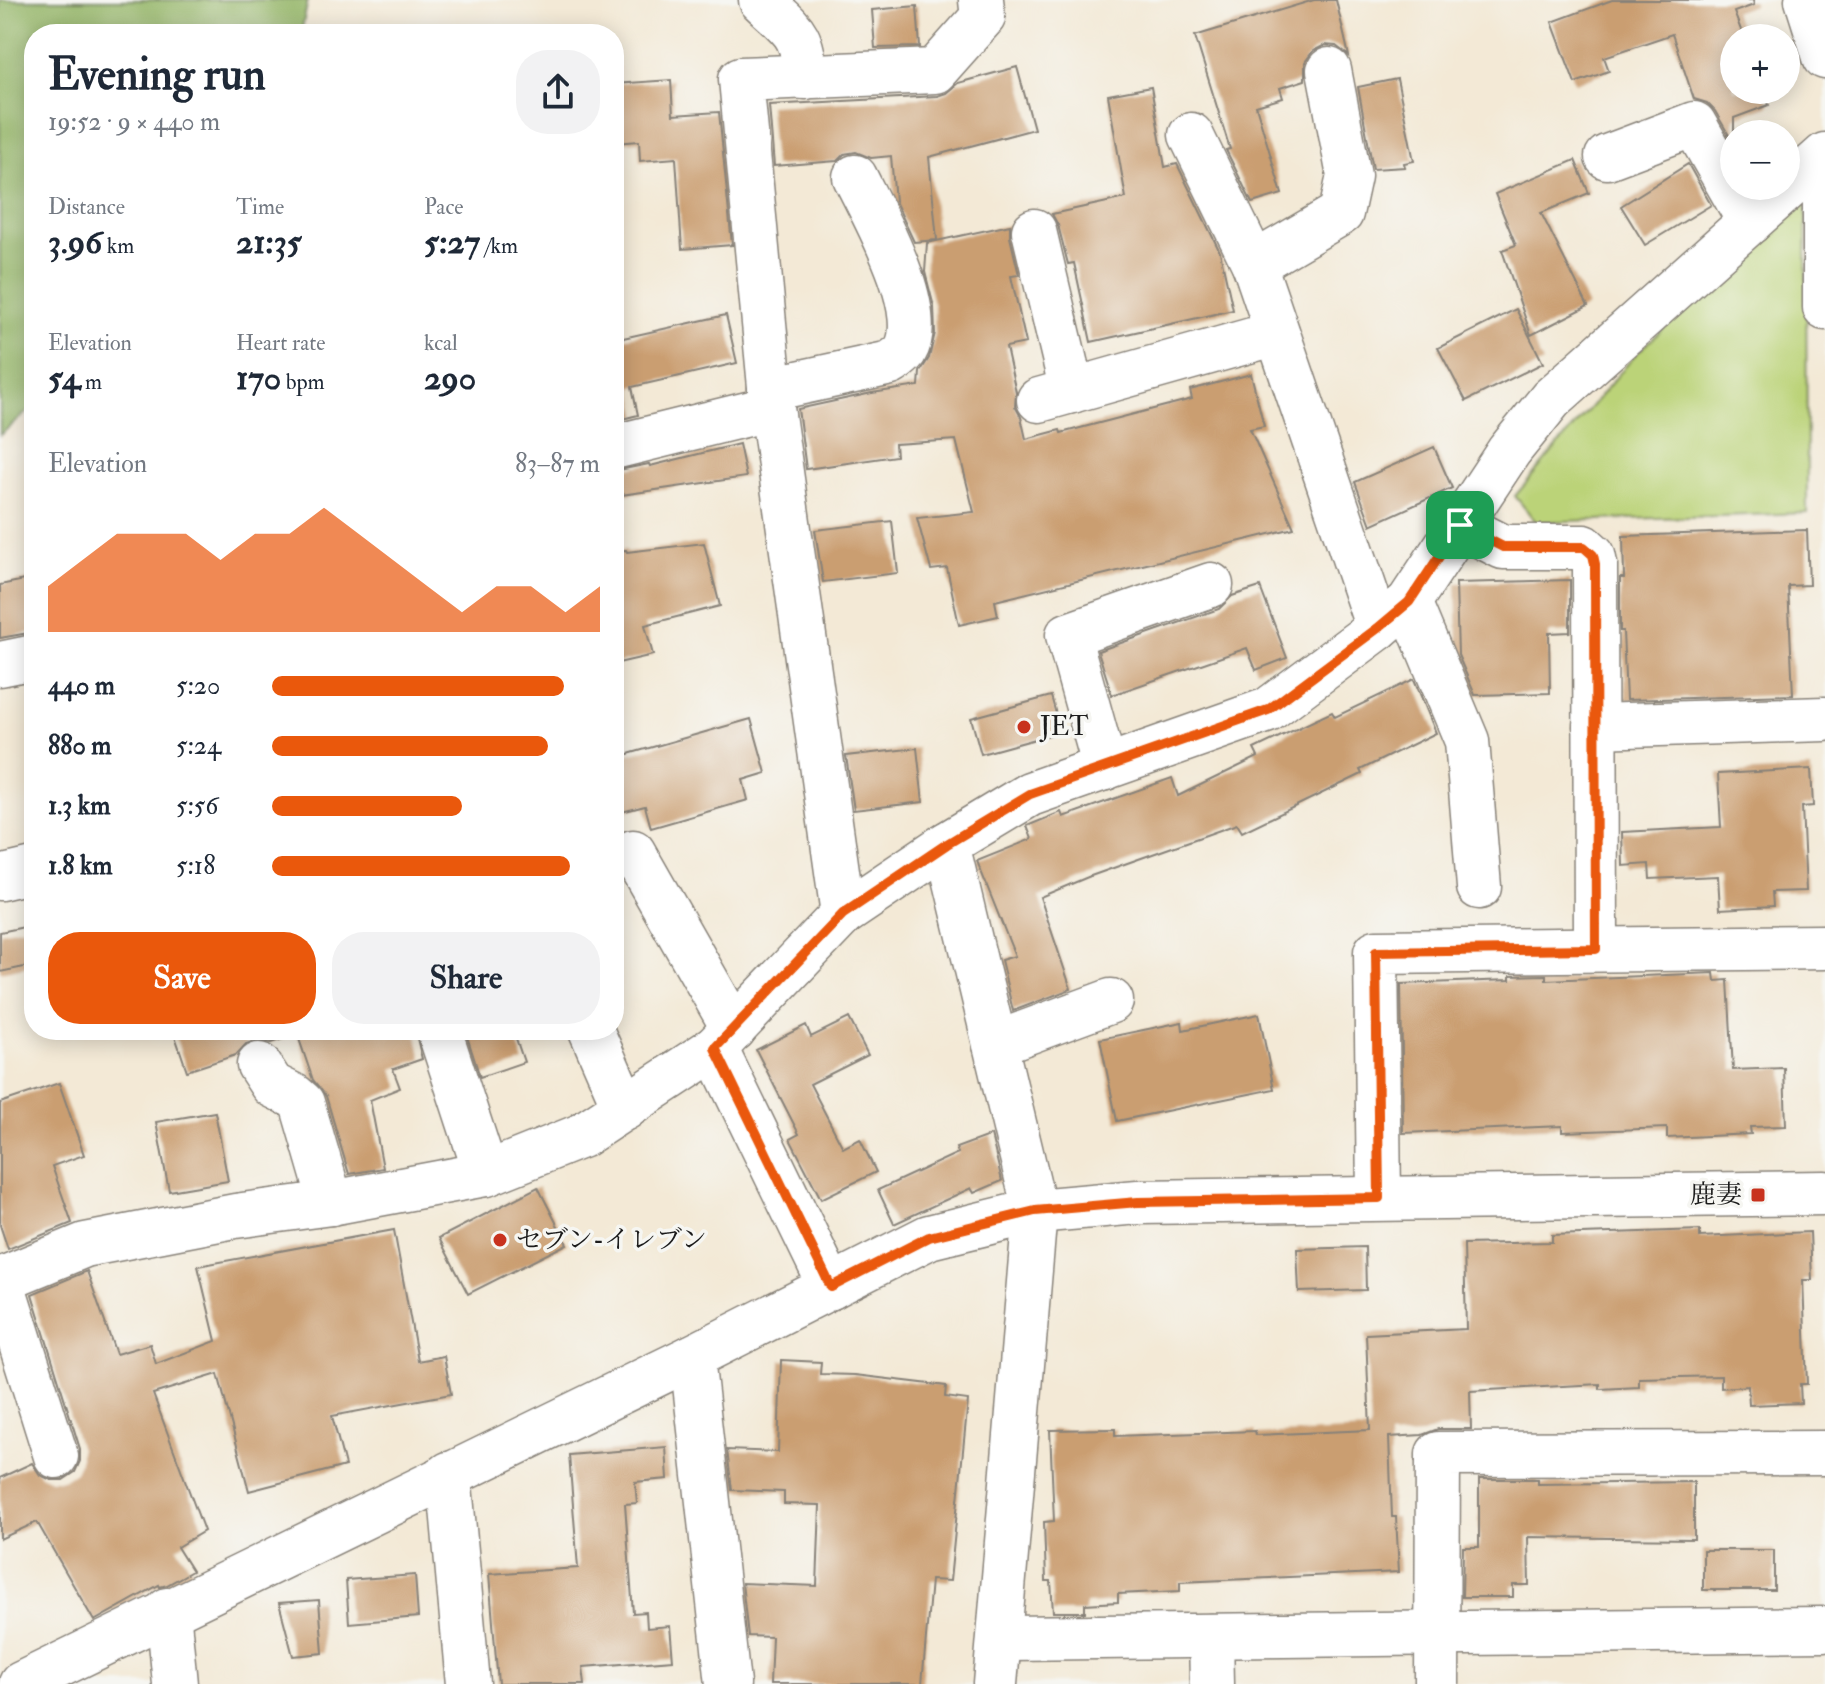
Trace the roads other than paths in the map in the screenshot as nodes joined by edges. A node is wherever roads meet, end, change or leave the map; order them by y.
1 (761, 0) edge
2 (1807, 0) edge
3 (989, 1) edge
4 (1825, 57) edge
5 (1329, 70) dead end
6 (805, 77) junction
7 (1191, 135) dead end
8 (1825, 155) edge
9 (1607, 157) dead end
10 (855, 177) dead end
11 (1825, 183) edge
12 (1750, 222) junction
13 (1034, 231) dead end
14 (1254, 264) junction
15 (1825, 308) edge
16 (1277, 333) junction
17 (771, 399) junction
18 (624, 444) edge
19 (1460, 525) junction
20 (1211, 585) dead end
21 (1394, 615) junction
22 (24, 659) edge
23 (0, 664) edge
24 (1825, 719) edge
25 (1595, 726) junction
26 (1105, 768) junction
27 (947, 844) junction
28 (633, 852) dead end
29 (24, 872) edge
30 (0, 878) edge
31 (1479, 887) dead end
32 (843, 914) junction
33 (1825, 947) edge
34 (1596, 949) junction
35 (1111, 1001) dead end
36 (725, 1038) junction
37 (442, 1040) edge
38 (595, 1040) edge
39 (995, 1044) junction
40 (259, 1065) dead end
41 (625, 1108) junction
42 (486, 1174) junction
43 (1825, 1193) edge
44 (1379, 1198) junction
45 (331, 1203) junction
46 (1035, 1211) junction
47 (0, 1280) edge
48 (831, 1287) junction
49 (692, 1357) junction
50 (1825, 1453) edge
51 (56, 1456) dead end
52 (449, 1474) junction
53 (168, 1610) junction
54 (1825, 1629) edge
55 (1436, 1633) junction
56 (1211, 1636) junction
57 (1000, 1638) junction
58 (21, 1684) edge
59 (175, 1684) edge
60 (468, 1684) edge
61 (728, 1684) edge
62 (995, 1684) edge
63 (1212, 1684) edge
64 (1437, 1684) edge

1 - 6 street
2 - 4 street
3 - 6 street
5 - 14 street
6 - 17 street
7 - 14 street
8 - 12 street
9 - 12 street
10 - 17 street
11 - 15 street
12 - 19 street
13 - 16 street
14 - 16 street
16 - 21 street
17 - 18 street
17 - 32 street
19 - 21 street
19 - 25 street
20 - 26 street
21 - 26 street
21 - 31 street
22 - 23 street
24 - 25 street
25 - 34 street
26 - 27 street
27 - 32 street
27 - 39 street
28 - 36 street
29 - 30 street
32 - 36 street
33 - 34 street
34 - 44 street
35 - 39 street
36 - 41 street
36 - 48 street
37 - 42 street
38 - 41 street
39 - 46 street
40 - 45 street
41 - 42 street
42 - 45 street
43 - 44 street
44 - 46 street
45 - 47 street
46 - 48 street
46 - 57 street
47 - 51 street
48 - 49 street
49 - 52 street
49 - 61 street
50 - 55 street
52 - 53 street
52 - 60 street
53 - 58 street
53 - 59 street
54 - 55 street
55 - 56 street
55 - 64 street
56 - 57 street
56 - 63 street
57 - 62 street

